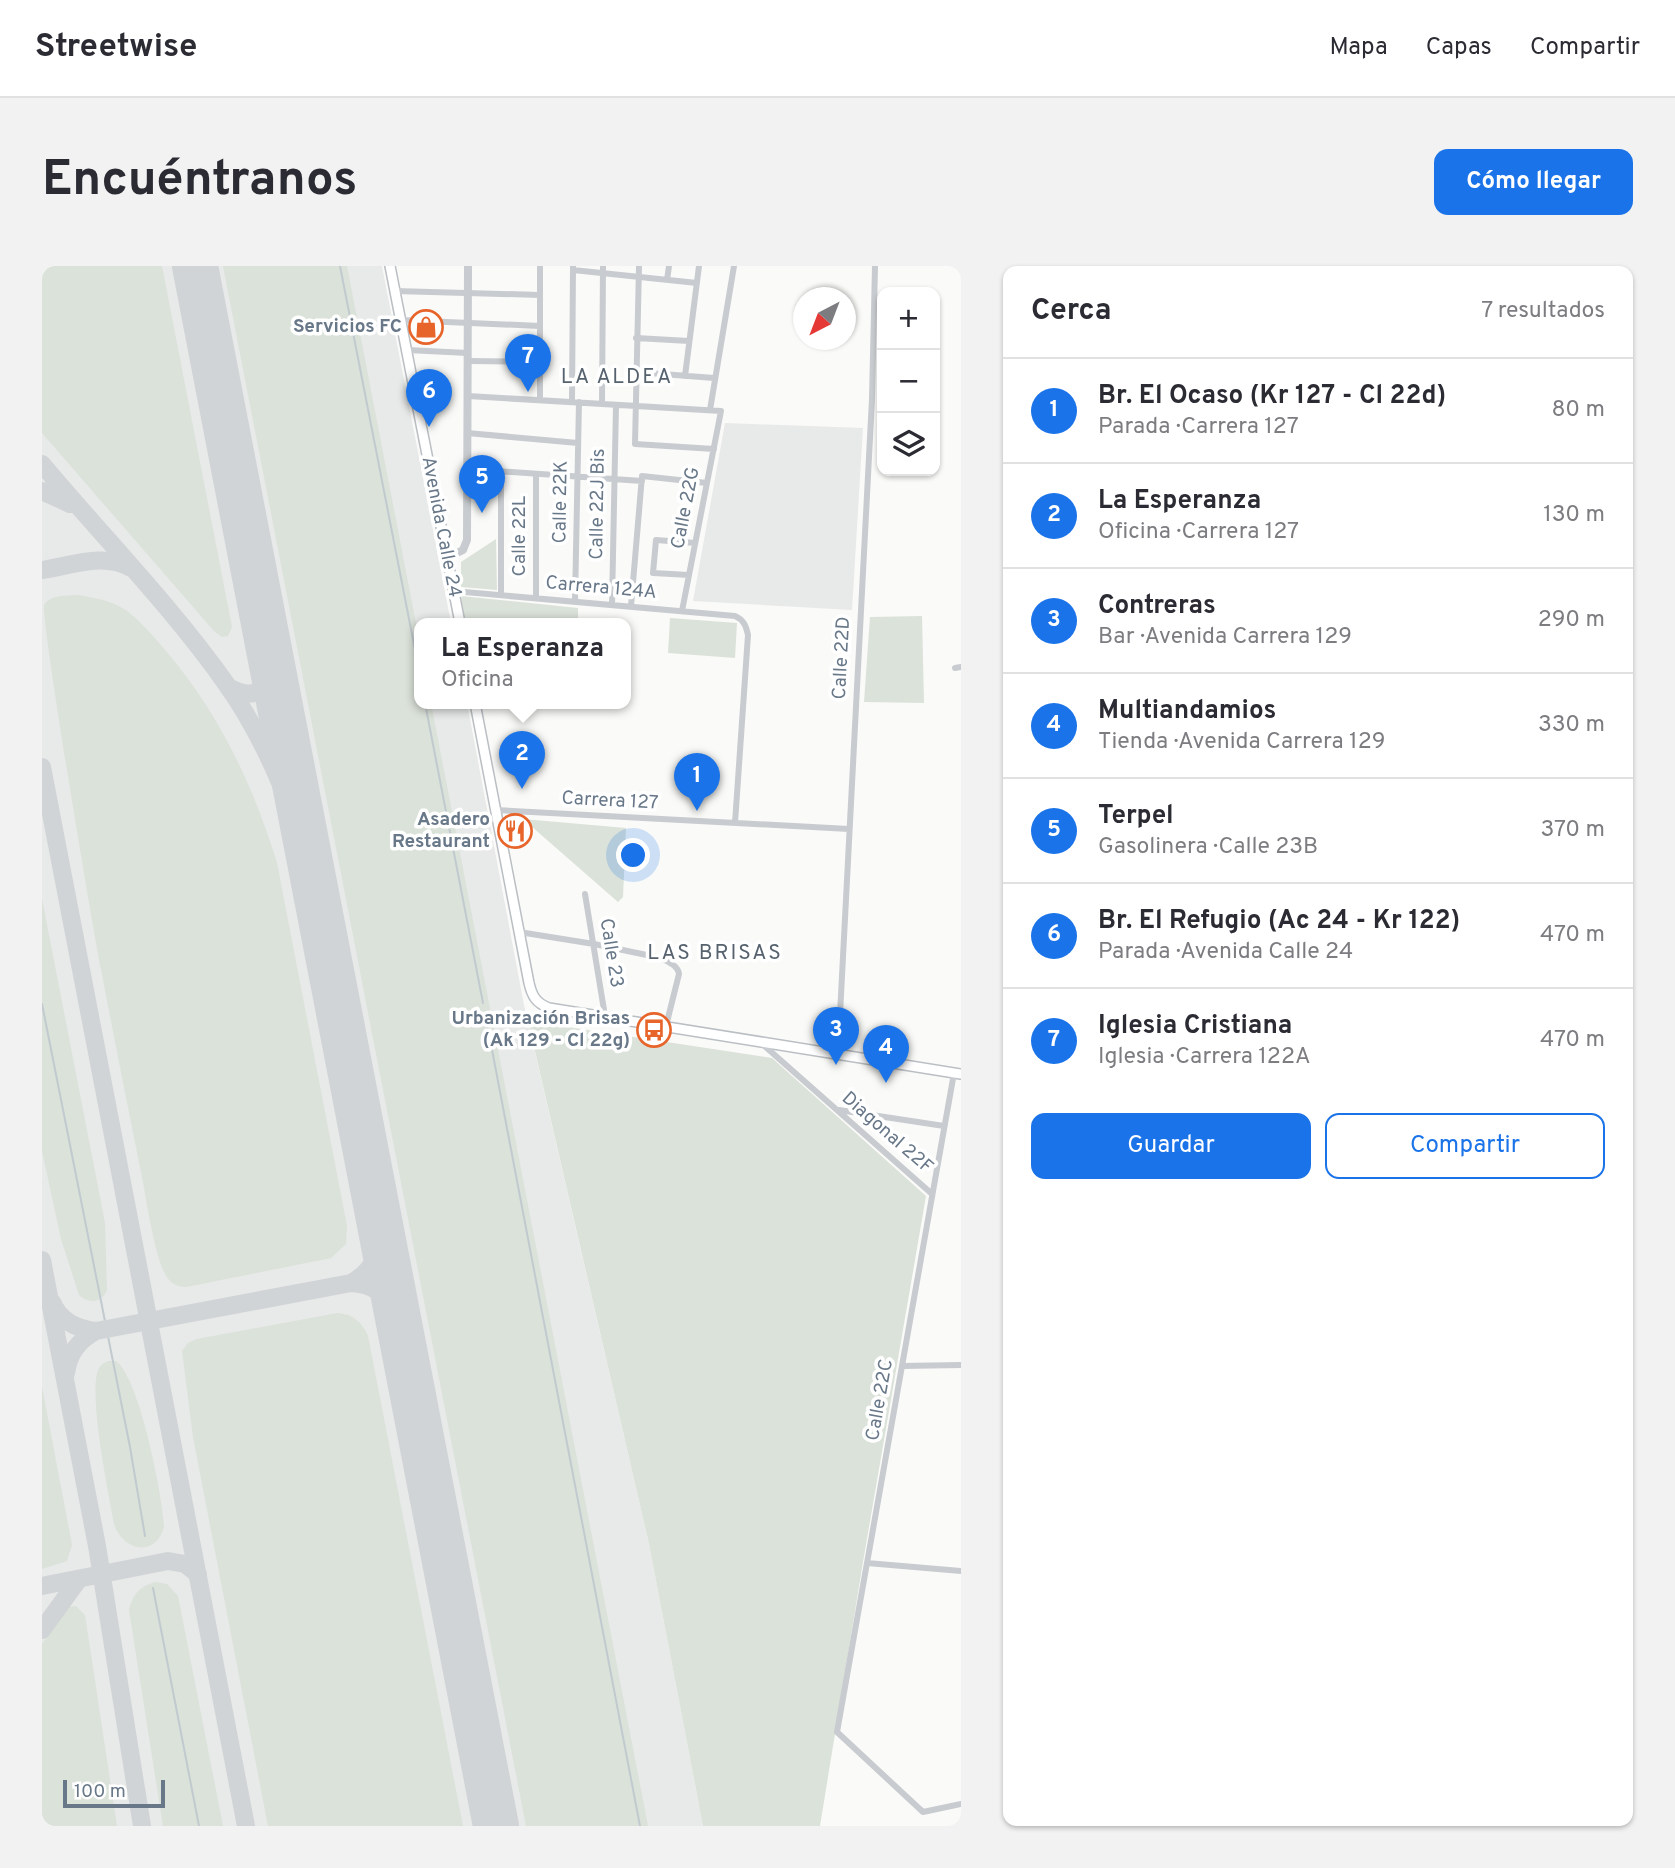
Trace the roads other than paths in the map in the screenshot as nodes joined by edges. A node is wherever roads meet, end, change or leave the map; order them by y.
1 (390, 266) edge
2 (468, 266) edge
3 (540, 266) edge
4 (639, 266) edge
5 (669, 266) edge
6 (699, 266) edge
7 (734, 266) edge
8 (875, 266) edge
9 (573, 268) edge
10 (603, 270) edge
11 (639, 277) junction
12 (667, 280) junction
13 (697, 283) junction
14 (395, 291) junction
15 (468, 293) junction
16 (540, 295) junction
17 (401, 320) junction
18 (468, 323) junction
19 (540, 327) junction
20 (636, 338) junction
21 (689, 341) junction
22 (407, 350) junction
23 (468, 357) junction
24 (540, 362) junction
25 (636, 372) junction
26 (685, 376) junction
27 (714, 378) junction
28 (468, 396) junction
29 (540, 400) junction
30 (575, 402) junction
31 (602, 404) junction
32 (616, 405) junction
33 (635, 406) junction
34 (710, 410) junction
35 (467, 433) junction
36 (578, 443) junction
37 (714, 449) junction
38 (466, 469) junction
39 (502, 472) junction
40 (536, 474) junction
41 (577, 477) junction
42 (642, 479) junction
43 (615, 480) junction
44 (707, 483) junction
45 (695, 543) junction
46 (447, 558) junction
47 (689, 575) junction
48 (453, 590) junction
49 (501, 595) junction
50 (536, 598) junction
51 (575, 601) junction
52 (612, 605) junction
53 (631, 606) junction
54 (682, 611) junction
55 (459, 618) edge
56 (476, 709) edge
57 (496, 810) junction
58 (735, 823) junction
59 (849, 829) junction
60 (585, 894) dead end
61 (519, 932) junction
62 (594, 944) junction
63 (605, 1016) junction
64 (666, 1026) junction
65 (759, 1041) junction
66 (838, 1053) junction
67 (956, 1076) edge
68 (961, 1082) edge
69 (838, 1110) junction
70 (944, 1126) junction
71 (932, 1194) junction
72 (961, 1364) edge
73 (902, 1366) junction
74 (867, 1563) junction
75 (961, 1572) edge
76 (961, 1804) edge

1 - 14 main road, Avenida Calle 24
2 - 15 street
3 - 16 street
4 - 11 street
5 - 12 street
6 - 13 street
7 - 27 street
8 - 59 street, Calle 22D
9 - 10 street
9 - 30 street, Calle 22K
10 - 11 street
10 - 31 street
11 - 12 street
11 - 20 street
12 - 13 street
13 - 21 street
14 - 15 street
14 - 17 main road, Avenida Calle 24
15 - 16 street
15 - 18 street
16 - 19 street
17 - 18 street
17 - 22 main road, Avenida Calle 24
18 - 19 street
18 - 23 street
19 - 24 street
20 - 21 street
20 - 25 street
21 - 26 street
22 - 23 street
22 - 46 main road, Avenida Calle 24
23 - 24 street
23 - 28 street
24 - 29 street
25 - 26 street
25 - 33 street
26 - 27 street
27 - 34 street
28 - 29 street
28 - 35 street
29 - 30 street
30 - 31 street
30 - 36 street, Calle 22K
31 - 32 street
32 - 33 street
32 - 43 street, Calle 22J Bis
33 - 34 street
33 - 37 street
34 - 37 street, Calle 22G
35 - 36 street
35 - 38 street
36 - 41 street, Calle 22K
37 - 44 street, Calle 22G
38 - 39 street
38 - 46 street
39 - 40 street
39 - 49 street
40 - 41 street
40 - 50 street, Calle 22L
41 - 43 street
41 - 51 street, Calle 22K
42 - 43 street
42 - 44 street
42 - 53 street
43 - 52 street, Calle 22J Bis
44 - 45 street, Calle 22G
45 - 47 street, Calle 22G
45 - 47 street
46 - 48 main road, Avenida Calle 24
47 - 54 street, Calle 22G
48 - 49 street, Carrera 124A
48 - 55 main road, Avenida Calle 24
49 - 50 street, Carrera 124A
50 - 51 street, Carrera 124A
51 - 52 street, Carrera 124A
52 - 53 street, Carrera 124A
53 - 54 street, Carrera 124A
54 - 58 street, Carrera 124A
56 - 57 main road
57 - 58 street, Carrera 127
57 - 61 main road
58 - 59 street, Carrera 127
59 - 66 street, Calle 22D
60 - 62 street, Calle 23
61 - 62 street
61 - 63 main road
62 - 63 street, Calle 23
62 - 64 street
63 - 64 main road
64 - 65 main road
65 - 66 main road
65 - 69 street, Diagonal 22F
66 - 67 main road
67 - 68 street
67 - 70 street, Calle 22C
69 - 70 street
69 - 71 street, Diagonal 22F
70 - 71 street, Calle 22C
71 - 73 street, Calle 22C
72 - 73 street
73 - 74 street, Calle 22C
74 - 75 street
74 - 76 street, Calle 22C

